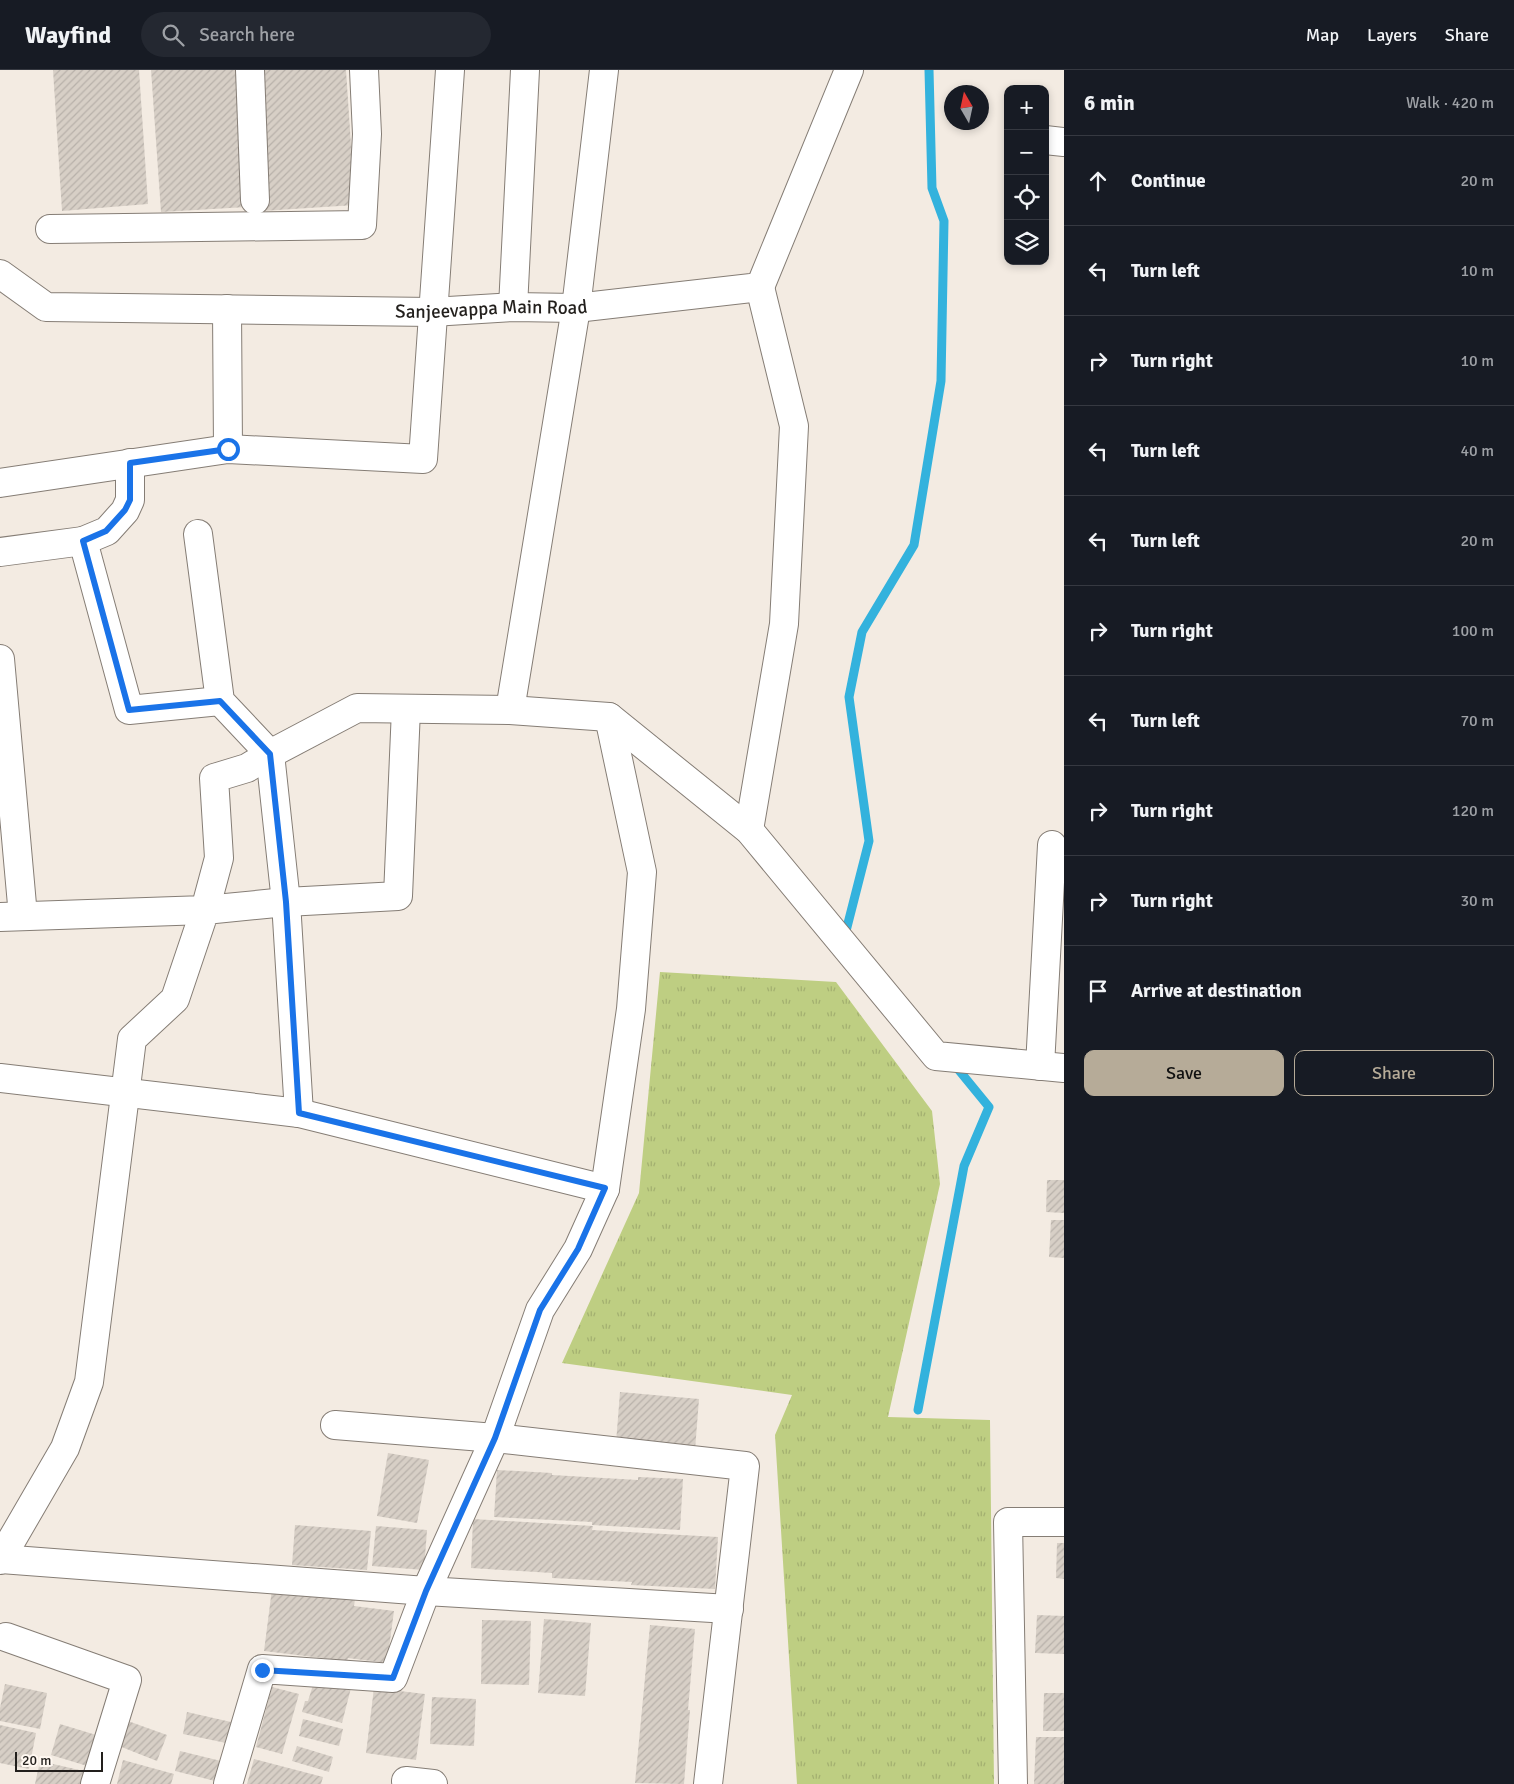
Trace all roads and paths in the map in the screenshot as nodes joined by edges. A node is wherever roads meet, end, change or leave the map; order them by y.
1 (250, 70) edge
2 (364, 70) edge
3 (450, 70) edge
4 (525, 70) edge
5 (604, 70) edge
6 (848, 70) edge
7 (1049, 140) edge
8 (1064, 142) edge
9 (254, 200) dead end
10 (50, 229) dead end
11 (0, 274) edge
12 (760, 287) junction
13 (513, 307) junction
14 (576, 308) junction
15 (227, 309) junction
16 (432, 312) junction
17 (228, 449) junction
18 (130, 463) junction
19 (0, 483) edge
20 (198, 534) dead end
21 (83, 541) junction
22 (0, 552) edge
23 (0, 658) edge
24 (220, 701) junction
25 (406, 709) junction
26 (510, 710) junction
27 (609, 717) junction
28 (270, 754) junction
29 (749, 830) junction
30 (1052, 845) dead end
31 (286, 902) junction
32 (205, 910) junction
33 (12, 916) edge
34 (1052, 1067) edge
35 (0, 1078) edge
36 (125, 1094) junction
37 (299, 1113) junction
38 (605, 1188) junction
39 (335, 1425) dead end
40 (495, 1438) junction
41 (1064, 1522) edge
42 (0, 1559) edge
43 (426, 1591) junction
44 (729, 1609) junction
45 (2, 1643) edge
46 (406, 1781) dead end
47 (95, 1784) edge
48 (228, 1784) edge
49 (434, 1784) edge
50 (708, 1784) edge
51 (1013, 1784) edge

1 - 9 street
2 - 10 street
3 - 16 street
4 - 13 street
5 - 14 street
6 - 12 street
7 - 8 street
11 - 15 street, Sanjeevappa Main Road
12 - 14 street, Sanjeevappa Main Road
12 - 29 street
13 - 14 street, Sanjeevappa Main Road
13 - 16 street, Sanjeevappa Main Road
14 - 26 street
15 - 16 street, Sanjeevappa Main Road
15 - 17 street
16 - 17 street
17 - 18 street
18 - 19 street
18 - 21 street
20 - 24 street
21 - 22 street
21 - 24 street
23 - 33 street
24 - 28 street
25 - 26 street
25 - 28 street
25 - 31 street
26 - 27 street
27 - 29 street
27 - 38 street
28 - 31 street
28 - 32 street
29 - 34 street
30 - 34 street
31 - 32 street
31 - 37 street
32 - 33 street
32 - 36 street
35 - 36 street
36 - 37 street
36 - 42 street
37 - 38 street
38 - 40 street
39 - 40 street
40 - 43 street
40 - 44 street
41 - 51 street
42 - 43 street
43 - 44 street
43 - 48 street
44 - 50 street
45 - 47 street
46 - 49 street

